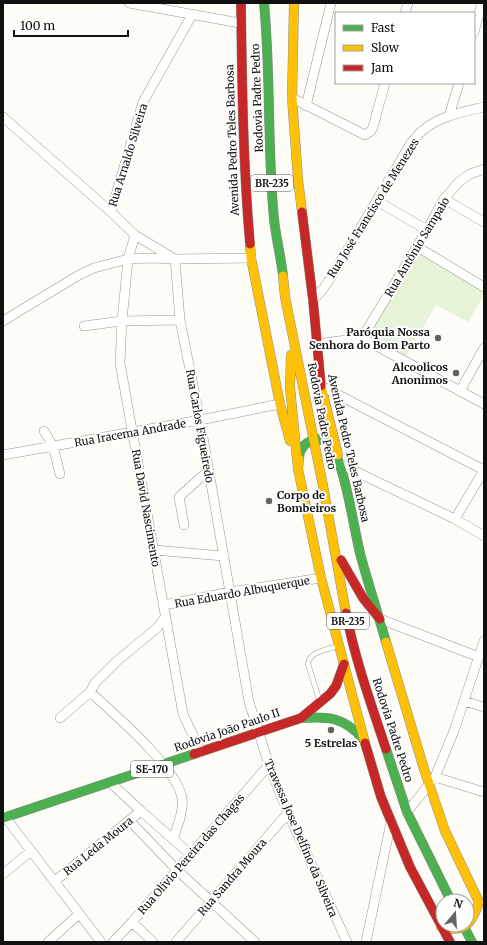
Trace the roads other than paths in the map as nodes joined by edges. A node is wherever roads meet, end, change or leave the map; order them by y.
1 (128, 3) edge
2 (241, 3) edge
3 (264, 3) edge
4 (269, 3) edge
5 (294, 3) edge
6 (331, 3) edge
7 (482, 3) edge
8 (141, 4) edge
9 (192, 15) junction
10 (240, 23) junction
11 (475, 28) edge
12 (267, 34) junction
13 (386, 84) edge
14 (459, 84) edge
15 (292, 98) junction
16 (306, 106) junction
17 (484, 106) edge
18 (450, 116) junction
19 (3, 117) edge
20 (484, 168) edge
21 (444, 199) junction
22 (377, 201) junction
23 (111, 212) junction
24 (484, 222) edge
25 (427, 230) junction
26 (135, 235) junction
27 (416, 246) junction
28 (251, 258) junction
29 (128, 259) junction
30 (174, 259) junction
31 (484, 287) edge
32 (313, 300) junction
33 (180, 320) junction
34 (3, 321) edge
35 (122, 321) junction
36 (84, 326) dead end
37 (292, 328) junction
38 (362, 338) junction
39 (316, 344) junction
40 (484, 348) edge
41 (321, 386) junction
42 (460, 391) junction
43 (280, 404) junction
44 (484, 404) edge
45 (200, 420) junction
46 (44, 431) dead end
47 (133, 432) junction
48 (314, 439) junction
49 (53, 446) junction
50 (3, 455) edge
51 (340, 464) junction
52 (298, 469) junction
53 (209, 470) junction
54 (484, 470) edge
55 (60, 474) dead end
56 (455, 519) junction
57 (184, 525) dead end
58 (484, 536) edge
59 (334, 548) junction
60 (154, 550) junction
61 (223, 556) junction
62 (321, 578) junction
63 (230, 592) junction
64 (164, 605) junction
65 (166, 616) junction
66 (380, 619) junction
67 (484, 641) edge
68 (339, 646) junction
69 (479, 657) junction
70 (344, 664) junction
71 (90, 692) junction
72 (464, 701) junction
73 (320, 703) junction
74 (484, 707) edge
75 (60, 718) dead end
76 (301, 718) junction
77 (259, 732) junction
78 (365, 742) junction
79 (201, 752) junction
80 (164, 764) junction
81 (269, 765) junction
82 (432, 781) junction
83 (111, 783) junction
84 (484, 792) edge
85 (141, 811) junction
86 (407, 812) junction
87 (288, 813) junction
88 (4, 818) edge
89 (391, 820) junction
90 (130, 821) junction
91 (173, 839) junction
92 (31, 851) junction
93 (191, 855) junction
94 (177, 870) junction
95 (3, 874) edge
96 (55, 881) junction
97 (446, 893) edge
98 (211, 902) junction
99 (479, 902) junction
100 (484, 913) edge
101 (79, 914) junction
102 (435, 915) edge
103 (475, 916) edge
104 (132, 922) junction
105 (445, 933) edge
106 (467, 933) edge
107 (48, 942) edge
108 (100, 942) edge
109 (113, 942) edge
110 (153, 942) edge
111 (176, 942) edge
112 (255, 942) edge
113 (347, 942) edge
114 (366, 942) edge
115 (450, 942) edge
116 (472, 942) edge

1 - 8 street
2 - 10 main road, Avenida Pedro Teles Barbosa
3 - 12 main road
4 - 12 main road, Rodovia Padre Pedro / BR-235
5 - 15 main road, Avenida Pedro Teles Barbosa
6 - 16 street
7 - 11 street
8 - 9 street
9 - 10 street
9 - 23 street, Rua Arnaldo Silveira
10 - 28 main road, Avenida Pedro Teles Barbosa
12 - 37 main road, Rodovia Padre Pedro / BR-235
13 - 16 street
14 - 18 street
15 - 16 street
15 - 32 main road, Avenida Pedro Teles Barbosa
17 - 18 street, Rua José Francisco de Menezes
18 - 22 street, Rua José Francisco de Menezes
19 - 23 street
20 - 21 street, Rua Antônio Sampaio
21 - 24 street
21 - 25 street, Rua Antônio Sampaio
22 - 25 street
22 - 32 street, Rua José Francisco de Menezes
23 - 26 street
25 - 27 street, Rua Antônio Sampaio
26 - 29 street, Rua David Nascimento
26 - 30 street
27 - 31 street
27 - 38 street, Rua Antônio Sampaio
28 - 30 street
28 - 43 main road, Avenida Pedro Teles Barbosa
29 - 30 street
29 - 34 street
29 - 35 street, Rua David Nascimento
30 - 33 street, Rua Carlos Figueiredo
32 - 39 main road, Avenida Pedro Teles Barbosa
33 - 35 street
33 - 45 street, Rua Carlos Figueiredo
35 - 36 street
35 - 47 street, Rua David Nascimento
37 - 48 main road, Rodovia Padre Pedro / BR-235
37 - 52 main road
38 - 39 street
38 - 42 street
39 - 41 main road, Avenida Pedro Teles Barbosa
40 - 42 street
41 - 51 main road, Avenida Pedro Teles Barbosa
41 - 54 street
42 - 44 street
43 - 45 street, Rua Iracema Andrade
43 - 52 main road, Avenida Pedro Teles Barbosa
45 - 47 street, Rua Iracema Andrade
45 - 53 street, Rua Carlos Figueiredo
46 - 49 street
47 - 49 street, Rua Iracema Andrade
47 - 60 street, Rua David Nascimento
48 - 51 main road
48 - 52 main road
48 - 59 main road, Rodovia Padre Pedro / BR-235
49 - 50 street, Rua Iracema Andrade
49 - 55 street
51 - 56 street
51 - 66 main road, Avenida Pedro Teles Barbosa
52 - 62 main road, Avenida Pedro Teles Barbosa
53 - 57 street
53 - 61 street, Rua Carlos Figueiredo
54 - 56 street
56 - 58 street
59 - 66 main road
59 - 86 main road, Rodovia Padre Pedro / BR-235
60 - 61 street
60 - 64 street, Rua David Nascimento
61 - 63 street, Rua Carlos Figueiredo
62 - 63 street, Rua Eduardo Albuquerque
62 - 68 main road, Avenida Pedro Teles Barbosa
63 - 64 street, Rua Eduardo Albuquerque
63 - 77 street, Travessa Jose Delfino da Silveira
64 - 65 street, Rua David Nascimento
65 - 71 street
65 - 79 street, Rua David Nascimento
66 - 69 street
66 - 82 main road, Avenida Pedro Teles Barbosa
67 - 69 street
68 - 70 main road, Avenida Pedro Teles Barbosa
68 - 73 lane
69 - 72 street
70 - 73 main road, Rodovia João Paulo II
70 - 78 main road, Avenida Pedro Teles Barbosa
71 - 75 street
71 - 80 street
72 - 74 street
72 - 82 street
73 - 76 main road, Rodovia João Paulo II
76 - 77 main road, Rodovia João Paulo II / SE-170
76 - 78 main road
77 - 79 main road, Rodovia João Paulo II / SE-170
77 - 81 street, Travessa Jose Delfino da Silveira
78 - 89 main road, Avenida Pedro Teles Barbosa
79 - 80 main road, Rodovia João Paulo II / SE-170
80 - 83 main road, Rodovia João Paulo II / SE-170
80 - 91 street
81 - 87 street, Travessa Jose Delfino da Silveira
81 - 93 street, Rua Olivio Pereira das Chagas
82 - 84 street
82 - 86 street
82 - 99 main road, Avenida Pedro Teles Barbosa
83 - 85 street
83 - 88 main road, Rodovia João Paulo II / SE-170
85 - 90 street, Rua Leda Moura
85 - 91 street
86 - 97 main road, Rodovia Padre Pedro / BR-235
87 - 98 street, Rua Sandra Moura
87 - 113 street, Travessa Jose Delfino da Silveira
88 - 92 street
89 - 102 main road, Avenida Pedro Teles Barbosa
89 - 114 street
90 - 94 street
90 - 96 street, Rua Leda Moura
91 - 93 street
92 - 95 street
92 - 96 street
93 - 94 street, Rua Olivio Pereira das Chagas
94 - 98 street
94 - 104 street, Rua Olivio Pereira das Chagas
96 - 101 street
98 - 111 street, Rua Sandra Moura
98 - 112 street
99 - 100 main road, Avenida Pedro Teles Barbosa
99 - 103 main road
101 - 107 street
101 - 108 street
104 - 109 street, Rua Olivio Pereira das Chagas
104 - 110 street
105 - 115 main road, Avenida Pedro Teles Barbosa
106 - 116 main road

